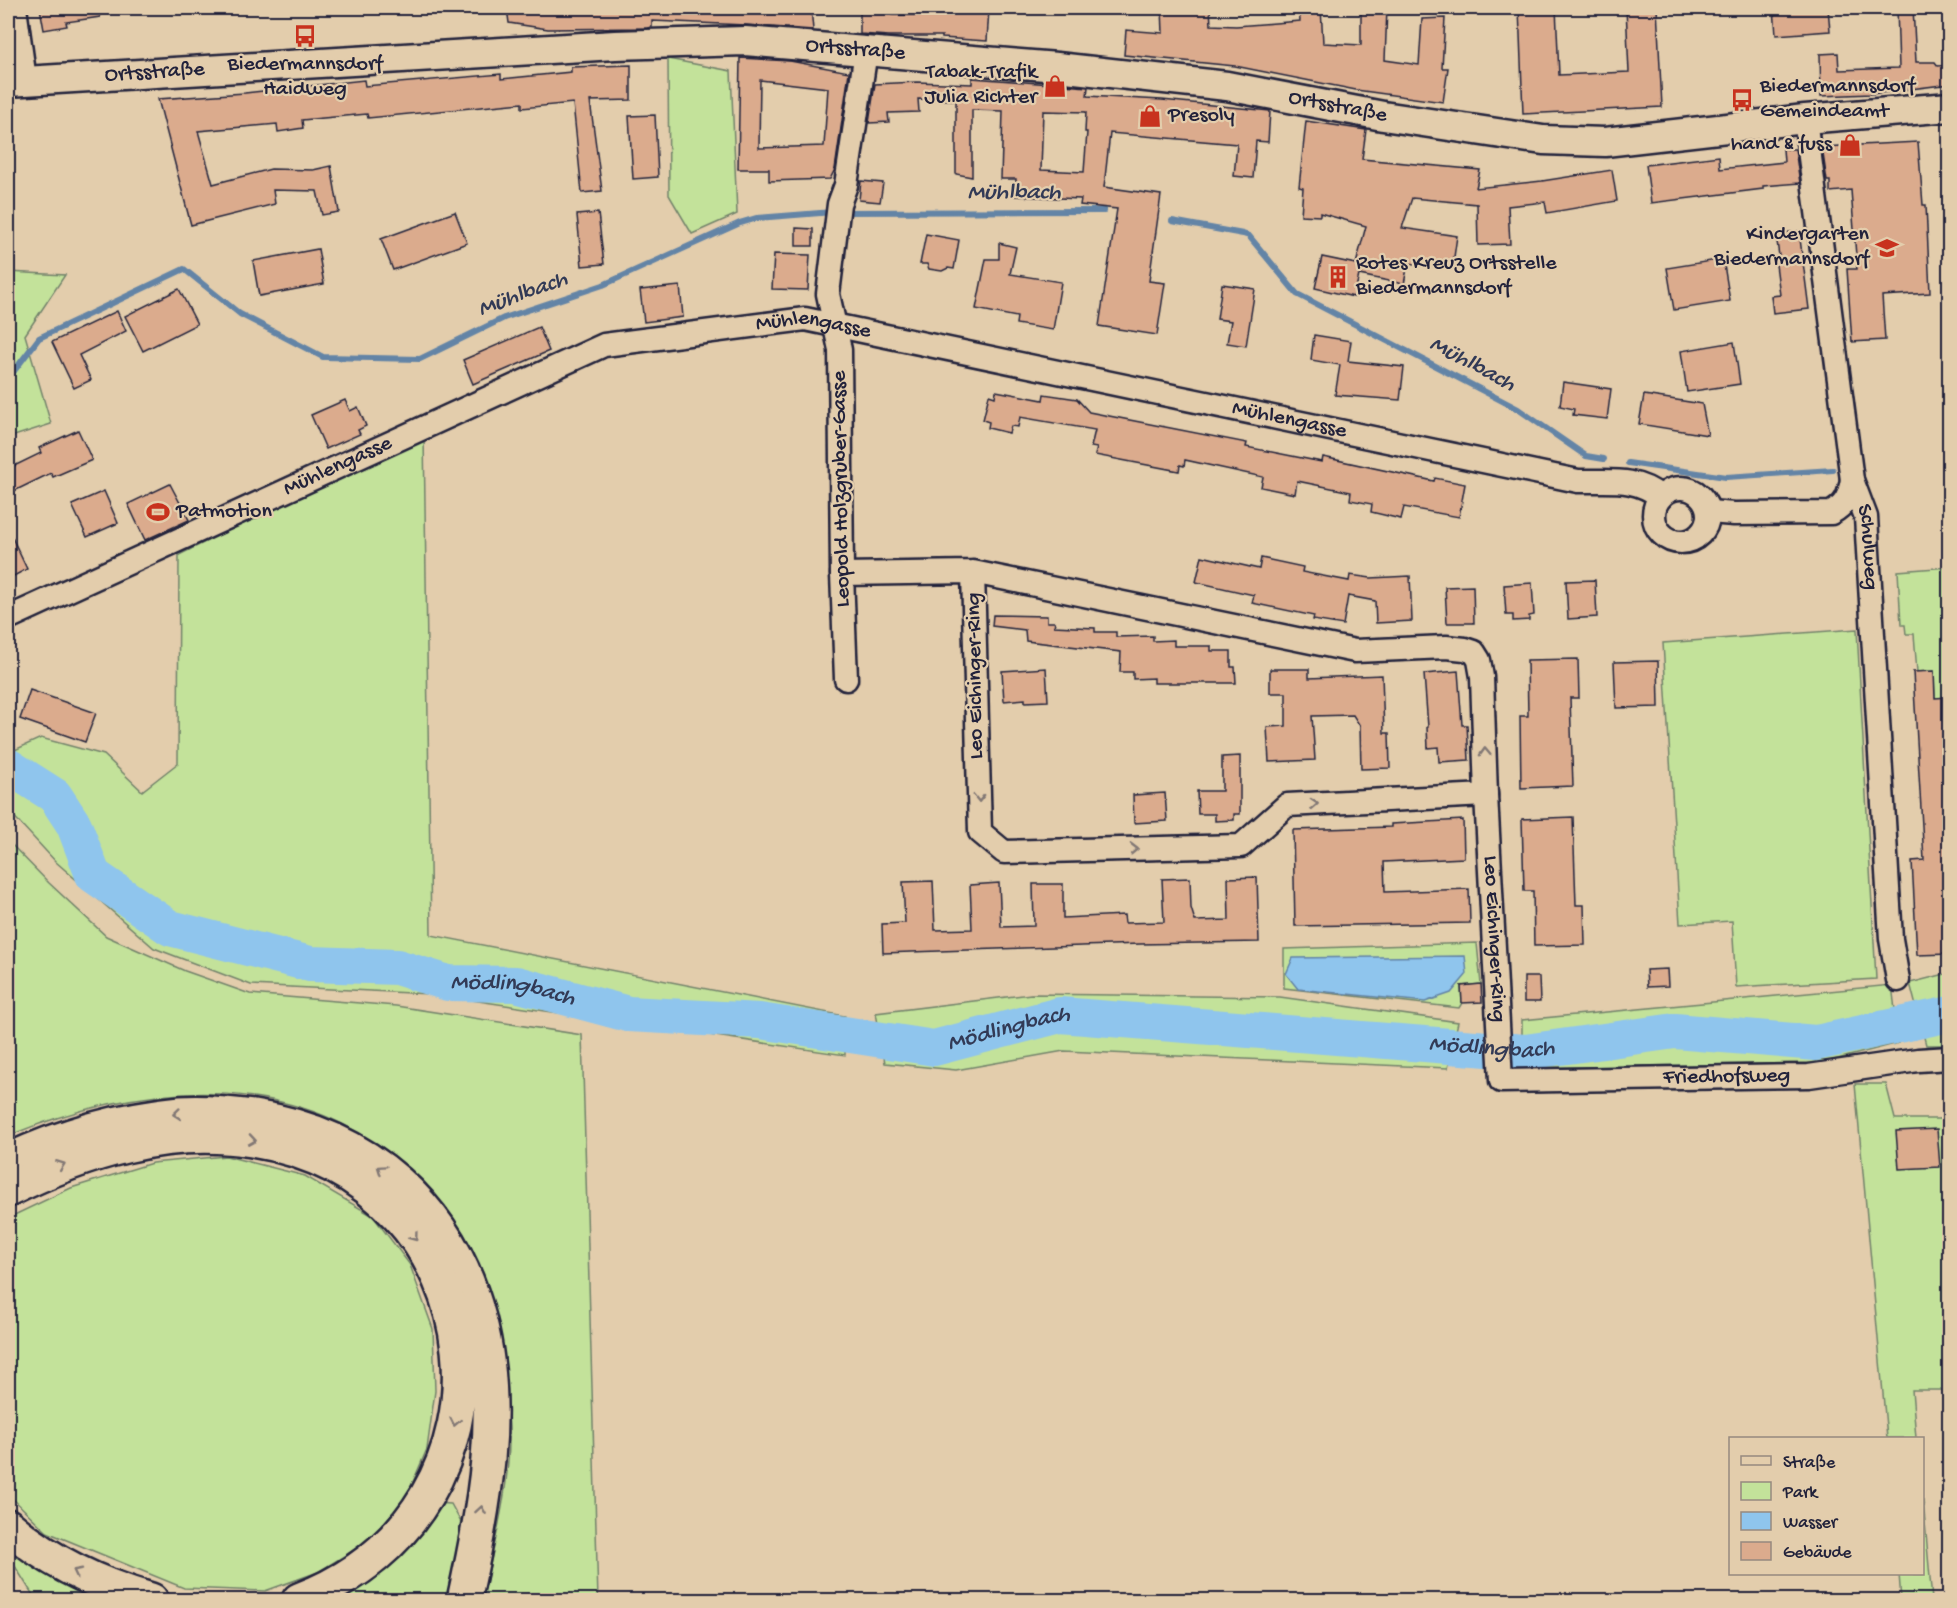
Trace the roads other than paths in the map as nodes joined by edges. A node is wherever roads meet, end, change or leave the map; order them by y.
1 (15, 8) edge
2 (866, 51) junction
3 (16, 81) edge
4 (1950, 107) edge
5 (1805, 119) junction
6 (836, 325) junction
7 (1851, 472) junction
8 (1661, 497) junction
9 (1709, 512) junction
10 (974, 572) junction
11 (842, 574) junction
12 (8, 618) edge
13 (846, 679) dead end
14 (1486, 795) junction
15 (1898, 980) dead end
16 (1950, 1058) edge
17 (1500, 1072) joint
18 (8, 1161) edge
19 (8, 1190) edge
20 (8, 1526) edge
21 (151, 1600) edge
22 (299, 1600) edge
23 (464, 1600) edge

1 - 3 street
2 - 3 street, Ortsstraße
2 - 5 street, Ortsstraße
2 - 6 street, Leopold Holzgruber-Gasse
4 - 5 street, Ortsstraße
5 - 7 street, Schulweg
6 - 8 street, Mühlengasse
6 - 11 street, Leopold Holzgruber-Gasse
6 - 12 street, Mühlengasse
7 - 9 street
7 - 15 street, Schulweg
8 - 9 street
8 - 9 street
10 - 11 street
14 -> 10 street, Leo Eichinger-Ring
10 -> 14 street, Leo Eichinger-Ring
11 - 13 street, Leopold Holzgruber-Gasse
14 - 17 street, Leo Eichinger-Ring
16 - 17 street, Friedhofsweg
23 -> 18 highway
19 -> 22 highway
21 -> 20 highway

